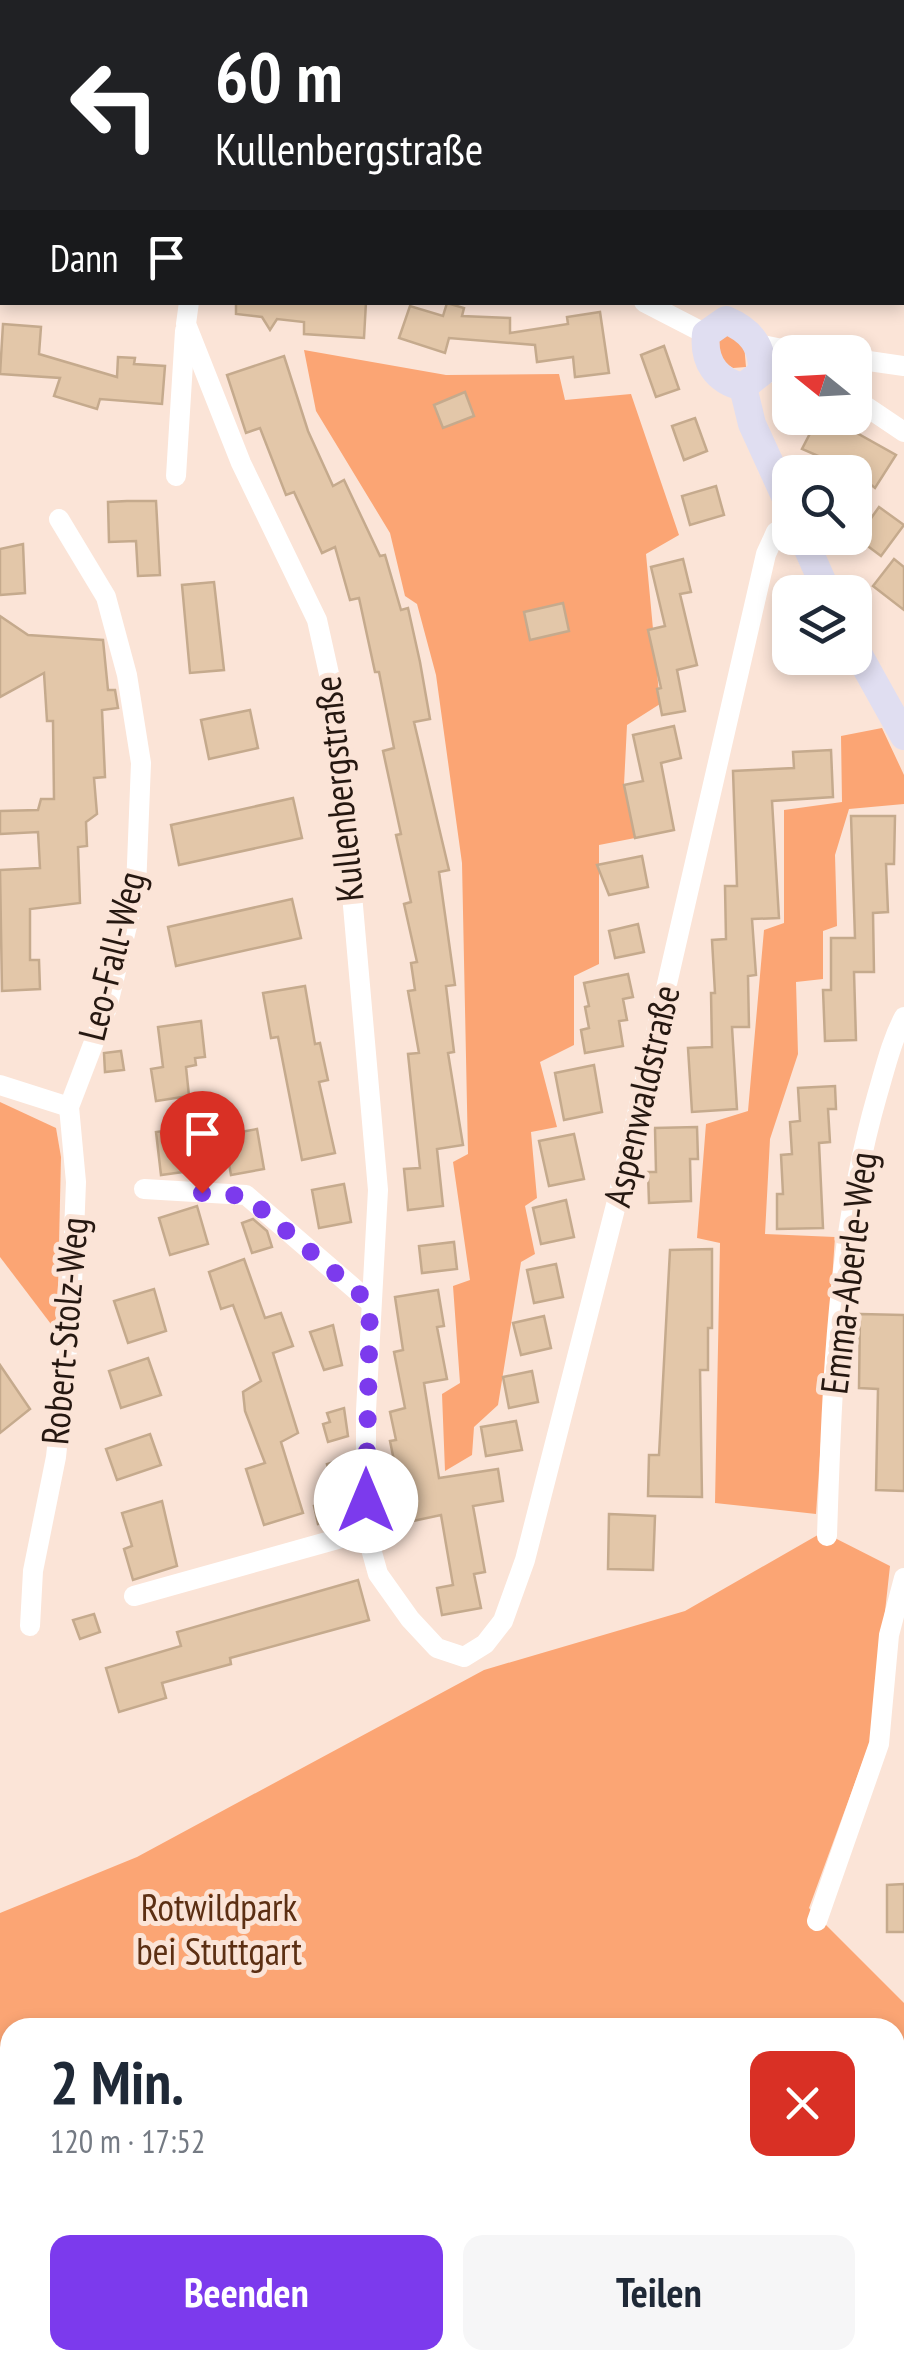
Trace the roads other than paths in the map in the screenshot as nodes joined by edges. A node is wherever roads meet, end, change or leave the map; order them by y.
1 (658, 305) edge
2 (187, 313) edge
3 (721, 319) edge
4 (872, 362) edge
5 (904, 366) edge
6 (763, 369) edge
7 (872, 410) edge
8 (904, 432) edge
9 (772, 468) edge
10 (176, 476) dead end
11 (59, 519) dead end
12 (772, 541) edge
13 (870, 675) edge
14 (904, 736) edge
15 (904, 1017) edge
16 (0, 1085) edge
17 (69, 1107) junction
18 (144, 1188) dead end
19 (370, 1303) junction
20 (366, 1531) junction
21 (827, 1536) dead end
22 (904, 1578) edge
23 (134, 1596) dead end
24 (30, 1626) dead end
25 (464, 1657) joint
26 (817, 1922) dead end

1 - 3 street
2 - 10 street
2 - 19 street, Kullenbergstraße
3 - 6 street
3 - 6 street
4 - 5 street
6 - 9 street
7 - 8 street
11 - 17 street, Leo-Fall-Weg
12 - 25 street, Aspenwaldstraße
13 - 14 street
15 - 21 street, Emma-Aberle-Weg
16 - 17 street
17 - 24 street, Robert-Stolz-Weg
18 - 19 street
19 - 20 street, Kullenbergstraße
20 - 23 street
20 - 25 street, Kullenbergstraße
22 - 26 street

